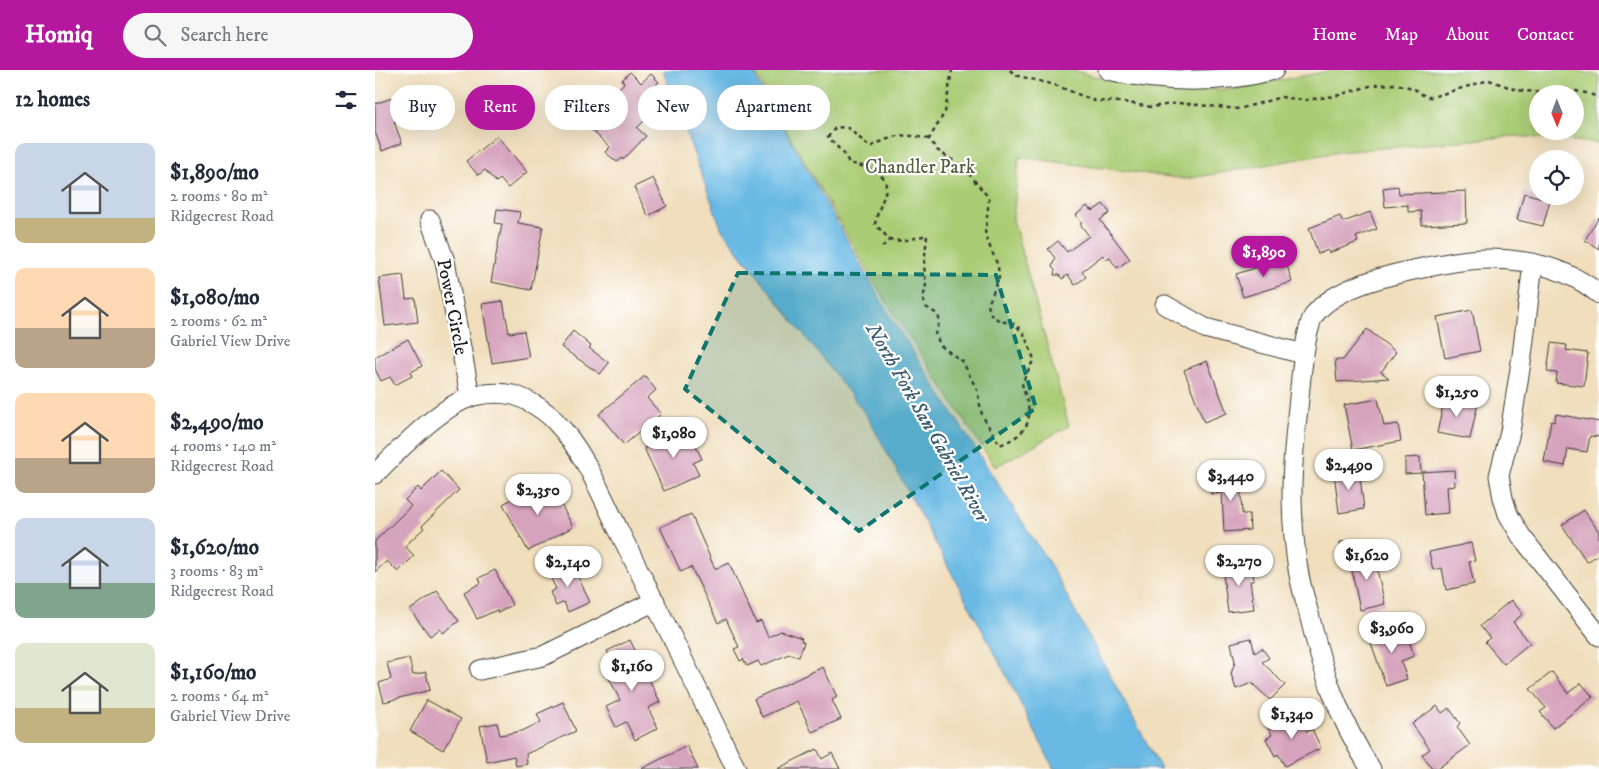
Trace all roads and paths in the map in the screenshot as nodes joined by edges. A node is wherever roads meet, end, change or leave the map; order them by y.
1 (952, 70) edge
2 (1010, 70) edge
3 (1108, 70) edge
4 (1274, 70) edge
5 (1599, 98) edge
6 (929, 139) junction
7 (430, 220) dead end
8 (891, 240) junction
9 (882, 247) dead end
10 (1533, 263) junction
11 (1599, 294) edge
12 (1165, 305) dead end
13 (1303, 354) junction
14 (470, 396) junction
15 (375, 474) edge
16 (655, 601) junction
17 (1599, 636) edge
18 (480, 670) dead end
19 (736, 769) edge
20 (1371, 769) edge

1 - 6 path
2 - 5 path
3 - 4 street
6 - 8 path
6 - 8 path
7 - 14 street, Power Circle
8 - 9 path
10 - 11 street
10 - 13 street
10 - 17 street
12 - 13 street
13 - 20 street
14 - 15 street
14 - 16 street
16 - 18 street
16 - 19 street

